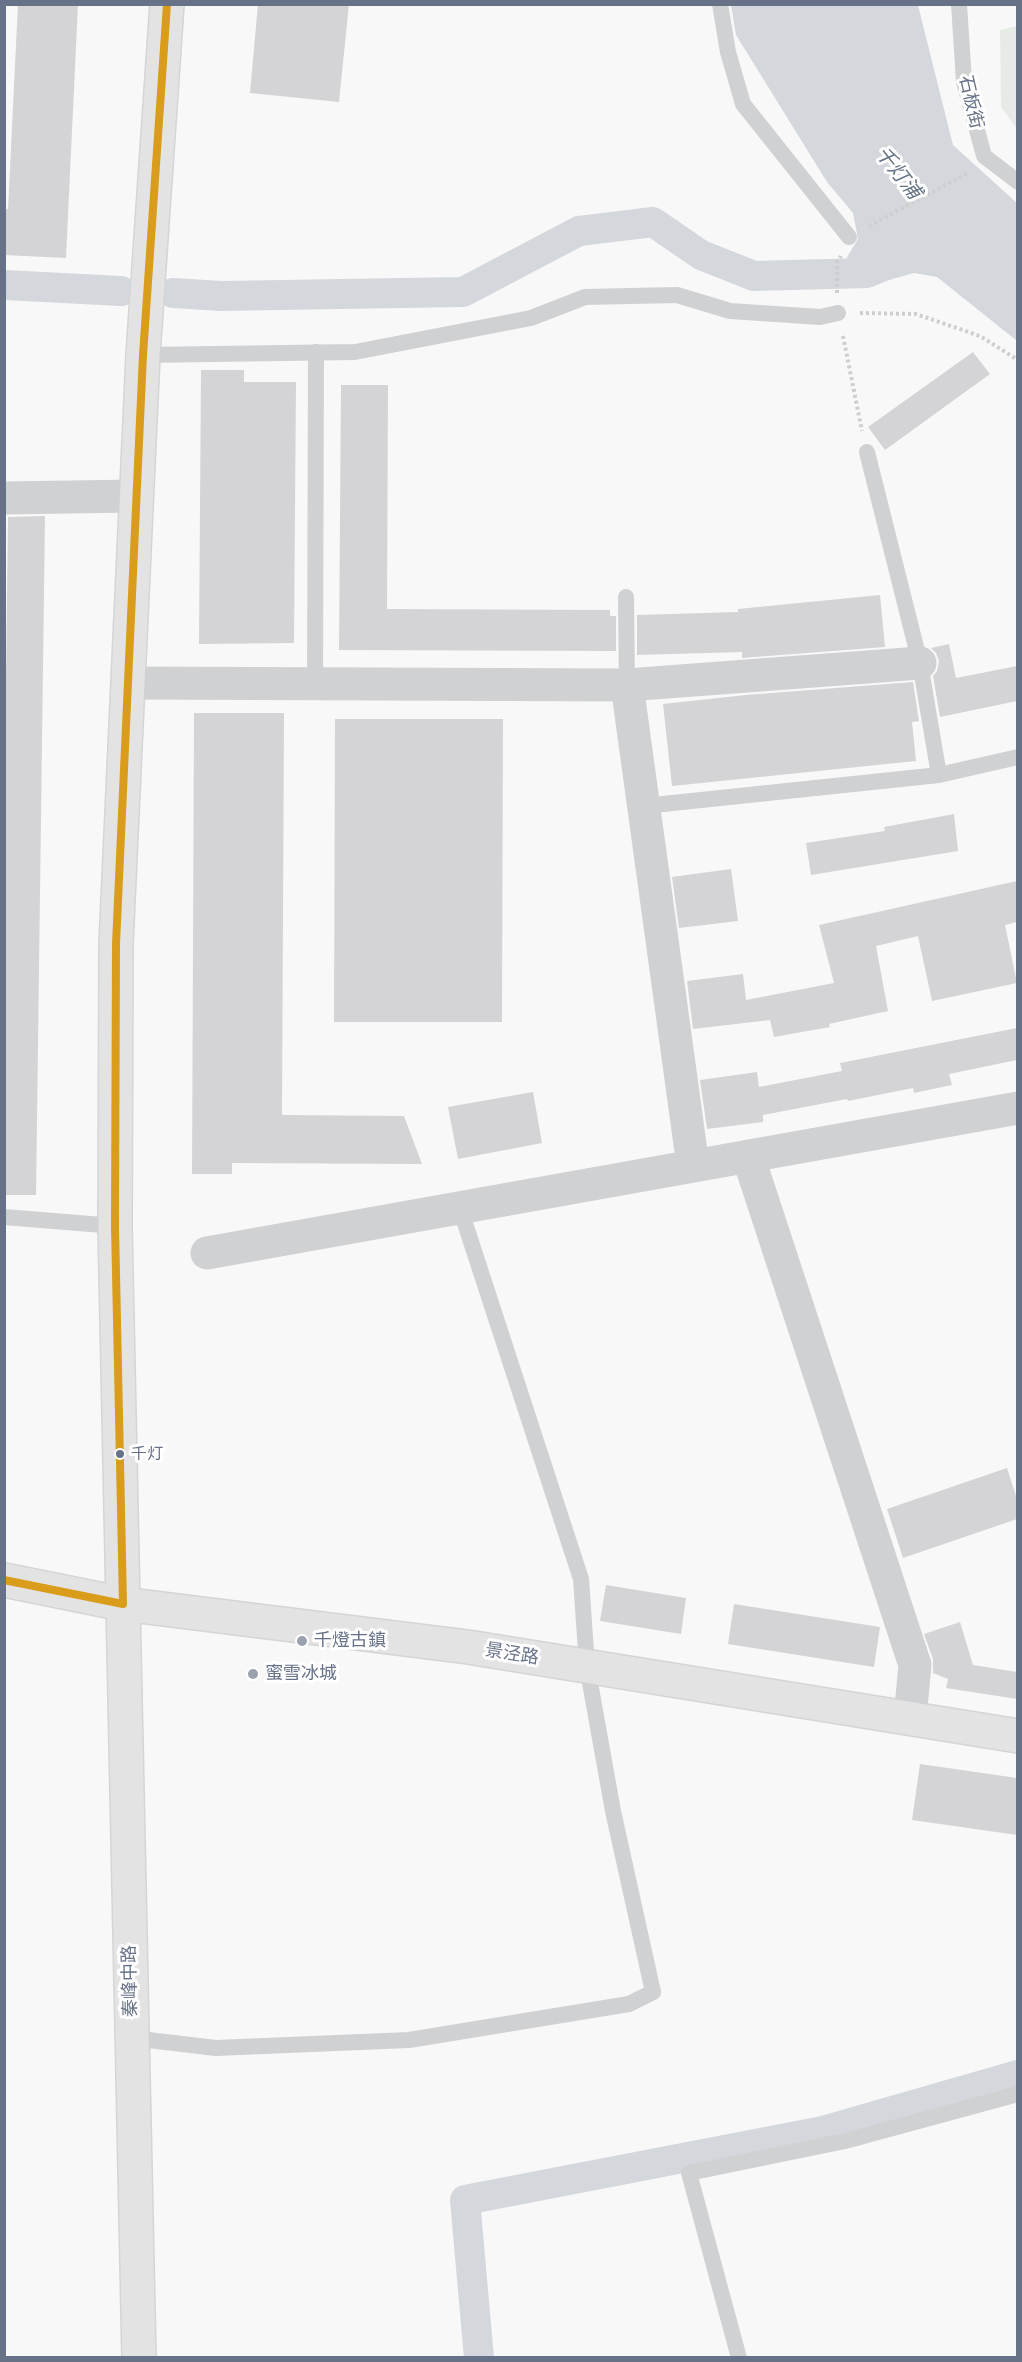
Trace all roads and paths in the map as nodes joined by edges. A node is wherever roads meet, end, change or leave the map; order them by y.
1 (167, 4) edge
2 (720, 4) edge
3 (959, 4) edge
4 (986, 163) junction
5 (1017, 182) edge
6 (865, 228) dead end
7 (849, 237) dead end
8 (837, 262) dead end
9 (837, 307) junction
10 (316, 352) junction
11 (143, 355) junction
12 (1017, 360) edge
13 (867, 452) joint
14 (136, 496) junction
15 (4, 498) edge
16 (626, 597) dead end
17 (920, 663) junction
18 (128, 683) junction
19 (315, 684) junction
20 (627, 685) junction
21 (1017, 757) edge
22 (939, 775) junction
23 (644, 806) junction
24 (1017, 1108) edge
25 (748, 1156) junction
26 (693, 1166) junction
27 (460, 1208) junction
28 (4, 1217) edge
29 (115, 1226) junction
30 (207, 1253) dead end
31 (4, 1580) edge
32 (123, 1604) junction
33 (587, 1666) junction
34 (910, 1718) junction
35 (1017, 1736) edge
36 (131, 2038) junction
37 (1017, 2094) edge
38 (139, 2358) edge
39 (739, 2358) edge

1 - 11 street, 秦峰中路
2 - 7 lane
3 - 4 lane, 石板街
4 - 5 lane
4 - 6 path
8 - 9 path
9 - 10 lane
9 - 12 path
9 - 13 path
10 - 11 lane
10 - 19 lane
11 - 14 street, 秦峰中路
13 - 17 lane
14 - 15 street
14 - 18 street, 秦峰中路
16 - 20 lane
17 - 20 street
17 - 22 lane
18 - 19 street
18 - 29 street, 秦峰中路
19 - 20 street
20 - 23 street
21 - 22 lane
22 - 23 lane
23 - 26 street
24 - 25 street
25 - 26 street
25 - 34 street
26 - 27 street
27 - 30 street
27 - 33 lane
28 - 29 lane
29 - 32 street, 秦峰中路
31 - 32 street, 景泾路
32 - 33 street, 景泾路
32 - 36 street, 秦峰中路
33 - 34 street, 景泾路
33 - 36 lane
34 - 35 street, 景泾路
36 - 38 street, 秦峰中路
37 - 39 lane

